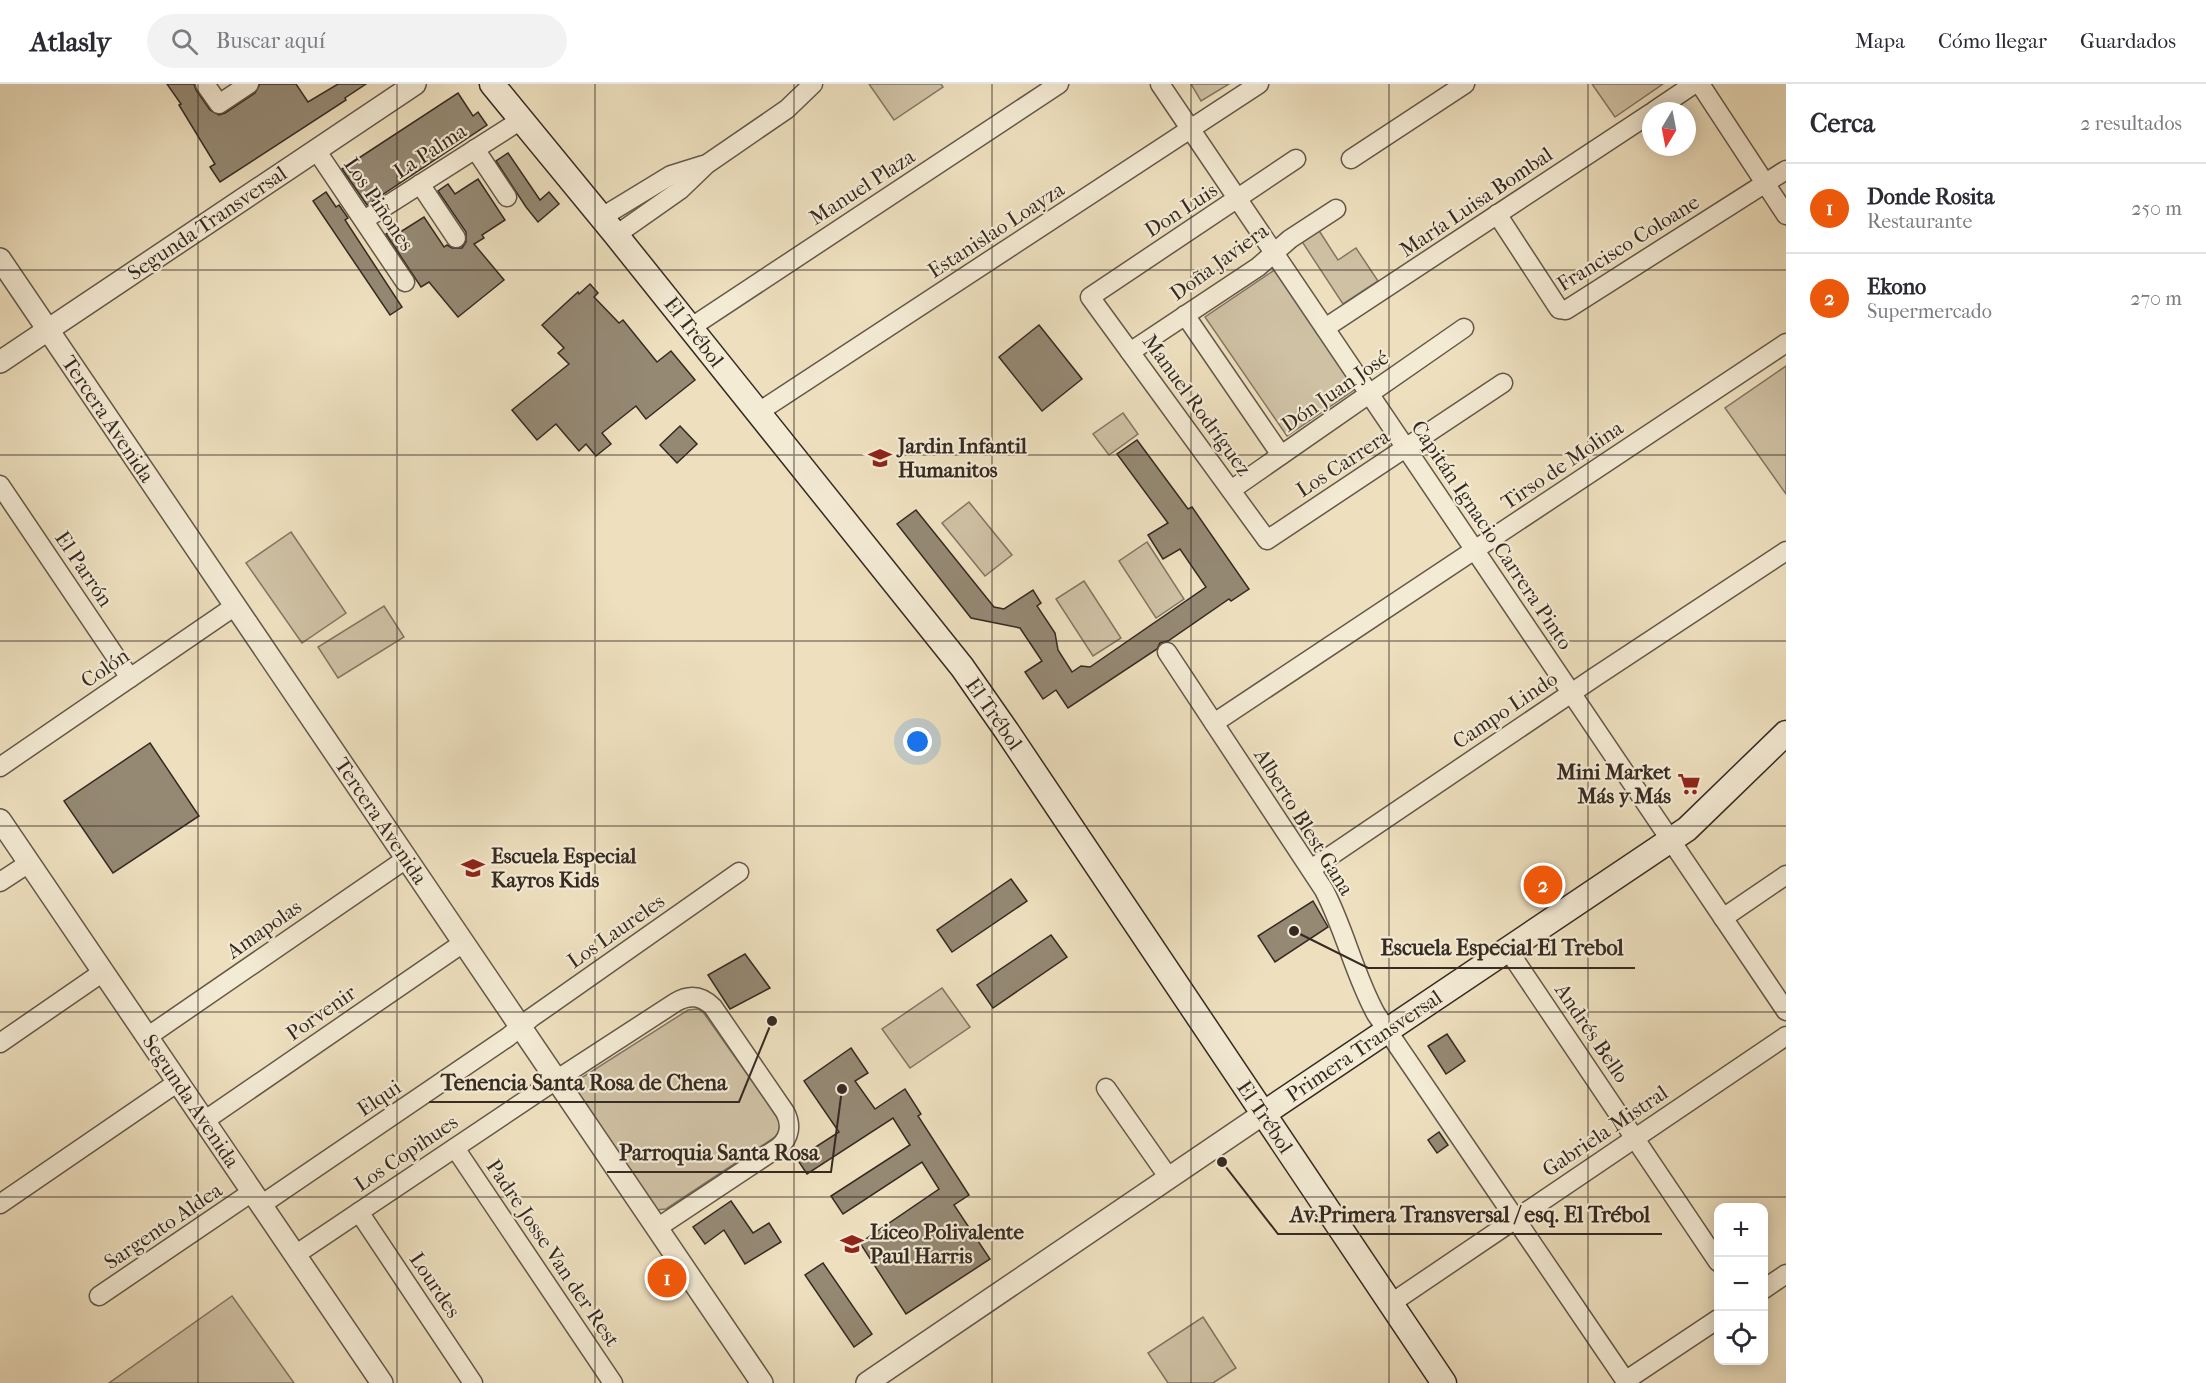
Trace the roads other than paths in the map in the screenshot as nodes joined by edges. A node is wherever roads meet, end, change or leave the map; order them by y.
1 (205, 84) edge
2 (249, 84) edge
3 (415, 84) edge
4 (492, 84) edge
5 (813, 84) edge
6 (1059, 84) edge
7 (1160, 84) edge
8 (1259, 84) edge
9 (1465, 84) edge
10 (1694, 84) edge
11 (1700, 84) edge
12 (1667, 102) edge
13 (1642, 119) edge
14 (521, 120) junction
15 (1191, 129) junction
16 (475, 149) junction
17 (316, 150) junction
18 (1296, 159) dead end
19 (1351, 159) dead end
20 (1786, 170) edge
21 (420, 184) junction
22 (1765, 184) junction
23 (507, 197) dead end
24 (1238, 199) junction
25 (1335, 209) dead end
26 (1497, 214) junction
27 (1786, 215) edge
28 (364, 220) junction
29 (609, 226) junction
30 (456, 238) dead end
31 (1274, 253) junction
32 (0, 259) edge
33 (405, 282) dead end
34 (1090, 297) joint
35 (1185, 315) junction
36 (690, 328) junction
37 (1325, 328) junction
38 (1464, 328) dead end
39 (48, 330) junction
40 (1786, 343) edge
41 (1130, 351) junction
42 (0, 362) edge
43 (1503, 383) dead end
44 (1369, 394) junction
45 (757, 413) junction
46 (1406, 448) junction
47 (1281, 455) junction
48 (0, 485) edge
49 (1231, 490) junction
50 (1267, 540) joint
51 (1475, 550) junction
52 (1786, 551) edge
53 (235, 606) junction
54 (1167, 652) dead end
55 (130, 678) junction
56 (1571, 693) junction
57 (1214, 723) junction
58 (1786, 733) edge
59 (0, 767) edge
60 (0, 820) edge
61 (1670, 841) junction
62 (406, 859) junction
63 (29, 862) junction
64 (1311, 869) junction
65 (739, 872) dead end
66 (1786, 875) edge
67 (0, 882) edge
68 (1723, 918) junction
69 (463, 943) junction
70 (1508, 950) junction
71 (103, 972) junction
72 (1786, 1011) edge
73 (520, 1027) junction
74 (1386, 1031) junction
75 (1786, 1036) edge
76 (147, 1037) junction
77 (0, 1043) edge
78 (556, 1080) junction
79 (178, 1082) junction
80 (1106, 1088) dead end
81 (1263, 1114) junction
82 (204, 1121) junction
83 (1635, 1138) junction
84 (455, 1148) junction
85 (1169, 1178) junction
86 (257, 1198) junction
87 (0, 1204) edge
88 (359, 1212) junction
89 (1515, 1220) junction
90 (657, 1228) junction
91 (295, 1255) junction
92 (1716, 1257) edge
93 (1786, 1274) edge
94 (1768, 1286) edge
95 (99, 1296) dead end
96 (1390, 1304) junction
97 (1714, 1322) edge
98 (1626, 1382) edge
99 (382, 1383) edge
100 (473, 1383) edge
101 (613, 1383) edge
102 (762, 1383) edge
103 (867, 1383) edge
104 (1444, 1383) edge

1 - 2 street
3 - 17 street, Segunda Transversal
4 - 14 main road, El Trébol
5 - 29 street
6 - 36 street, Manuel Plaza
7 - 15 street, Capitán Ignacio Carrera Pinto
8 - 15 street, Estanislao Loayza
9 - 19 street
10 - 12 street, María Luisa Bombal
11 - 22 street
13 - 26 street, María Luisa Bombal
14 - 16 street, La Palma
14 - 29 main road, El Trébol
15 - 24 street, Capitán Ignacio Carrera Pinto
15 - 45 street, Estanislao Loayza
16 - 21 street, La Palma
16 - 23 street
17 - 28 street, Los Piñones
17 - 39 street, Segunda Transversal
18 - 24 street, Don Luis
20 - 22 street, Francisco Coloane
21 - 28 street, La Palma
21 - 30 street
22 - 26 street, Francisco Coloane
22 - 27 street
24 - 31 street, Capitán Ignacio Carrera Pinto
24 - 34 street, Don Luis
25 - 31 street, Doña Javiera
26 - 37 street, María Luisa Bombal
28 - 33 street, Los Piñones
29 - 36 main road, El Trébol
31 - 35 street, Doña Javiera
31 - 37 street, Capitán Ignacio Carrera Pinto
32 - 39 street, Tercera Avenida
34 - 41 street, Manuel Rodríguez
35 - 41 street, Doña Javiera
35 - 47 street
36 - 45 main road, El Trébol
37 - 44 street, Capitán Ignacio Carrera Pinto
38 - 44 street, Dón Juan José
39 - 42 street, Segunda Transversal
39 - 53 street, Tercera Avenida
40 - 51 street, Tirso de Molina
41 - 49 street, Manuel Rodríguez
43 - 46 street, Los Carrera
44 - 46 street, Capitán Ignacio Carrera Pinto
44 - 47 street, Dón Juan José
45 - 81 main road, El Trébol
46 - 50 street, Los Carrera
46 - 51 street, Capitán Ignacio Carrera Pinto
47 - 49 street, Dón Juan José
48 - 55 street, El Parrón
49 - 50 street, Manuel Rodríguez
51 - 56 street, Capitán Ignacio Carrera Pinto
51 - 57 street, Tirso de Molina
52 - 56 street, Campo Lindo
53 - 55 street, Colón
53 - 62 street, Tercera Avenida
54 - 57 street, Alberto Blest Gana
55 - 59 street, Colón
56 - 61 street, Capitán Ignacio Carrera Pinto
56 - 64 street, Campo Lindo
57 - 64 street, Alberto Blest Gana
58 - 61 main road, Primera Transversal
60 - 63 street, Segunda Avenida
61 - 68 street, Capitán Ignacio Carrera Pinto
61 - 70 main road, Primera Transversal
62 - 69 street, Tercera Avenida
62 - 76 street, Amapolas
63 - 67 street
63 - 71 street, Segunda Avenida
64 - 74 street, Alberto Blest Gana
65 - 73 street, Los Laureles
66 - 68 street
68 - 72 street, Capitán Ignacio Carrera Pinto
69 - 73 street, Tercera Avenida
69 - 82 street, Porvenir
70 - 74 main road, Primera Transversal
70 - 83 street, Andrés Bello
71 - 76 street, Segunda Avenida
71 - 77 street
73 - 78 street, Tercera Avenida
73 - 86 street, Elqui
74 - 81 main road, Primera Transversal
74 - 89 street, Alberto Blest Gana
75 - 83 street, Gabriela Mistral
76 - 79 street, Segunda Avenida
78 - 84 street, Los Copihues
78 - 90 street, Tercera Avenida
78 - 90 street, Los Copihues
79 - 82 street, Segunda Avenida
79 - 87 street
80 - 85 street
81 - 85 street, Primera Transversal
81 - 96 main road, El Trébol
82 - 86 street, Segunda Avenida
83 - 89 street, Gabriela Mistral
83 - 92 street, Andrés Bello
84 - 88 street, Los Copihues
84 - 101 street, Padre Josse Van der Rest
85 - 103 street, Primera Transversal
86 - 91 street, Segunda Avenida
86 - 95 street, Sargento Aldea
88 - 91 street, Los Copihues
88 - 100 street, Lourdes
89 - 96 street, Gabriela Mistral
89 - 98 street, Alberto Blest Gana
90 - 102 street, Tercera Avenida
91 - 99 street, Segunda Avenida
93 - 94 street
96 - 104 main road, El Trébol
97 - 98 street

